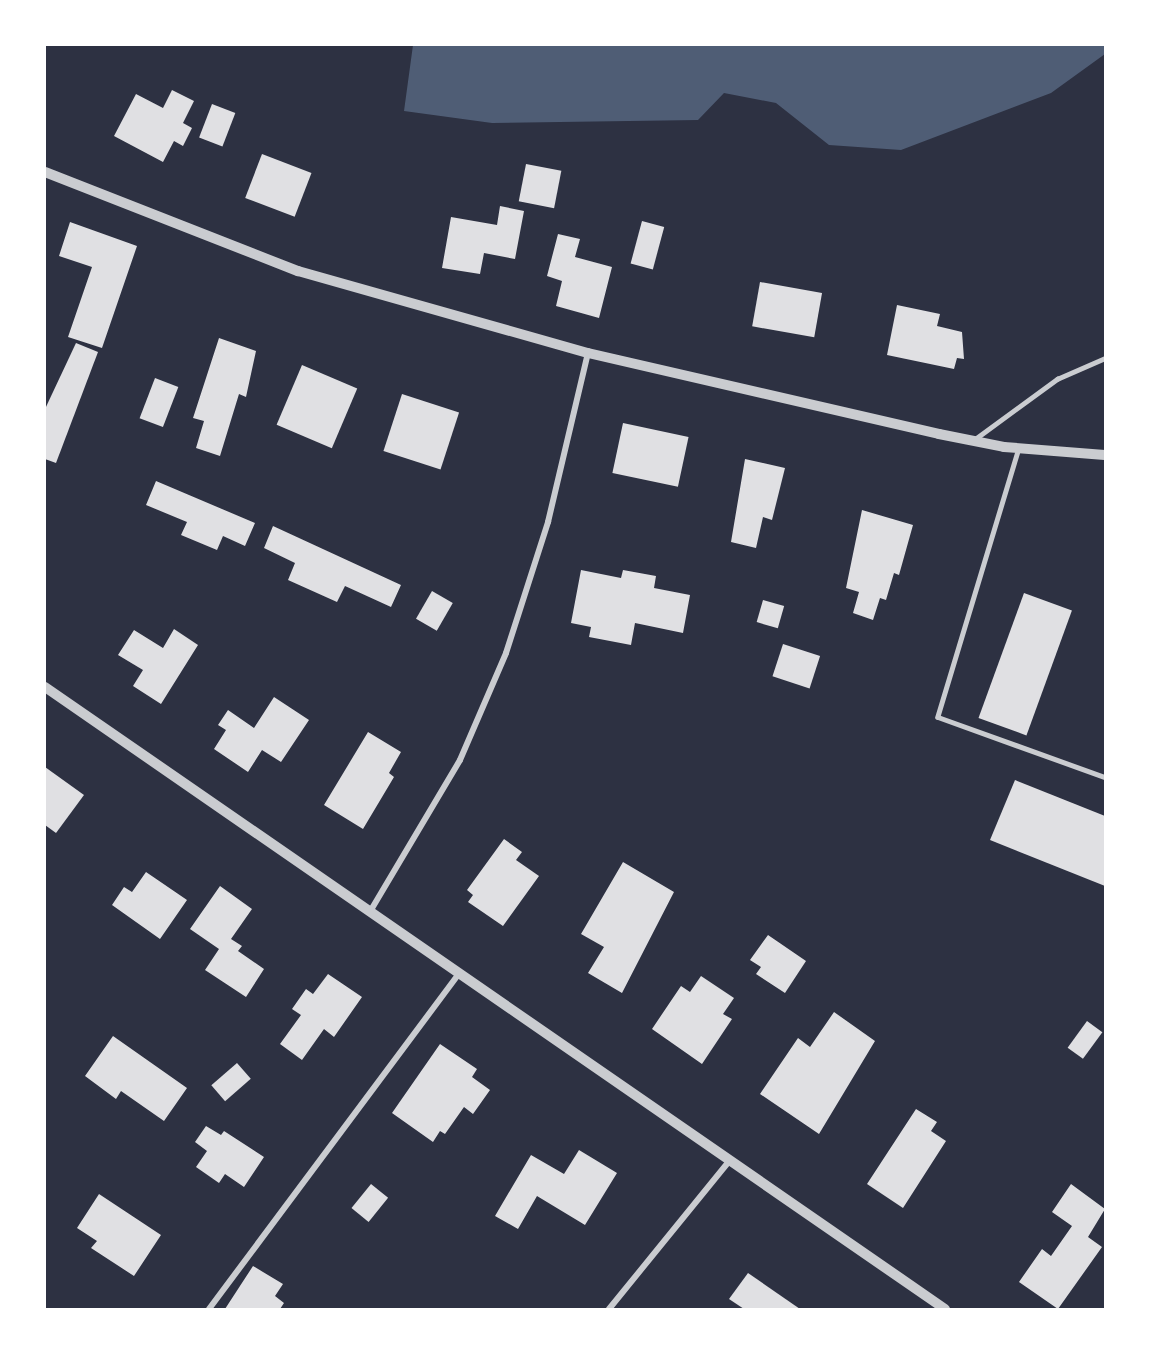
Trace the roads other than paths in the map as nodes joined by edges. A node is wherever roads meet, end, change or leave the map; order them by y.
1 (45, 172) edge
2 (588, 353) junction
3 (1105, 357) edge
4 (973, 441) junction
5 (1019, 448) junction
6 (1105, 456) edge
7 (45, 687) edge
8 (1105, 777) edge
9 (372, 910) junction
10 (460, 972) junction
11 (730, 1160) junction
12 (208, 1309) edge
13 (609, 1309) edge
14 (945, 1309) edge

1 - 2 street
2 - 4 street
2 - 9 street
3 - 4 lane
4 - 5 street
5 - 6 street
5 - 8 lane
7 - 9 street
9 - 10 street
10 - 11 street
10 - 12 street
11 - 13 street
11 - 14 street

